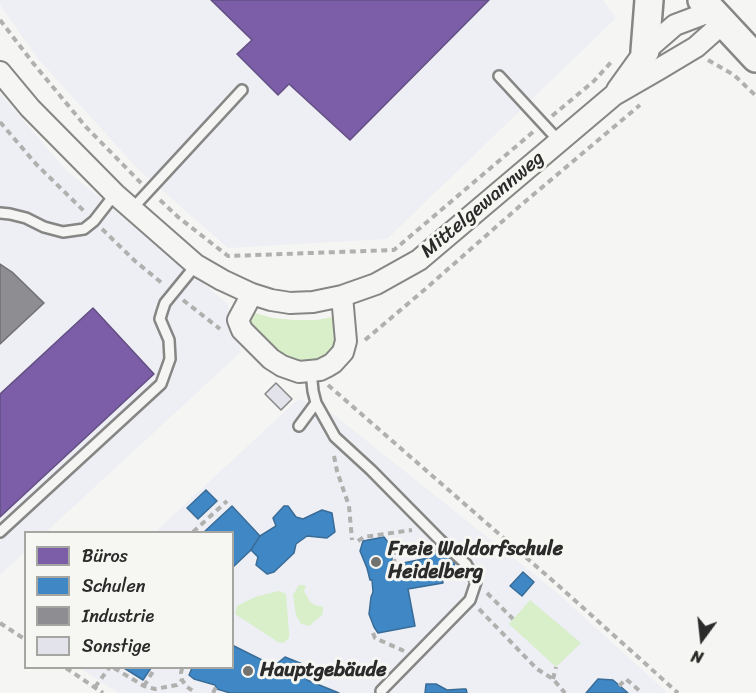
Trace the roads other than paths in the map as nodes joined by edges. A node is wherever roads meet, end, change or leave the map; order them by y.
1 (649, 0) edge
2 (712, 11) edge
3 (645, 51) junction
4 (756, 58) edge
5 (0, 72) edge
6 (499, 76) dead end
7 (242, 90) dead end
8 (614, 95) junction
9 (559, 141) junction
10 (115, 194) junction
11 (131, 210) junction
12 (0, 213) edge
13 (196, 265) junction
14 (252, 294) junction
15 (342, 296) junction
16 (314, 376) junction
17 (316, 403) junction
18 (299, 426) dead end
19 (0, 532) edge
20 (381, 691) dead end

1 - 3 main road
2 - 3 street, Mittelgewannweg
2 - 4 main road
2 - 8 street, Mittelgewannweg
3 - 8 street, Mittelgewannweg
5 - 10 street, Mittelgewannweg
6 - 9 lane
7 - 11 lane
8 - 9 street, Mittelgewannweg
9 - 15 street, Mittelgewannweg
10 - 11 street, Mittelgewannweg
10 - 12 lane
11 - 13 street, Mittelgewannweg
13 - 14 street, Mittelgewannweg
13 - 19 lane
14 - 15 street, Mittelgewannweg
14 - 16 street
15 - 16 street
16 - 17 lane
17 - 18 lane
17 - 20 lane

